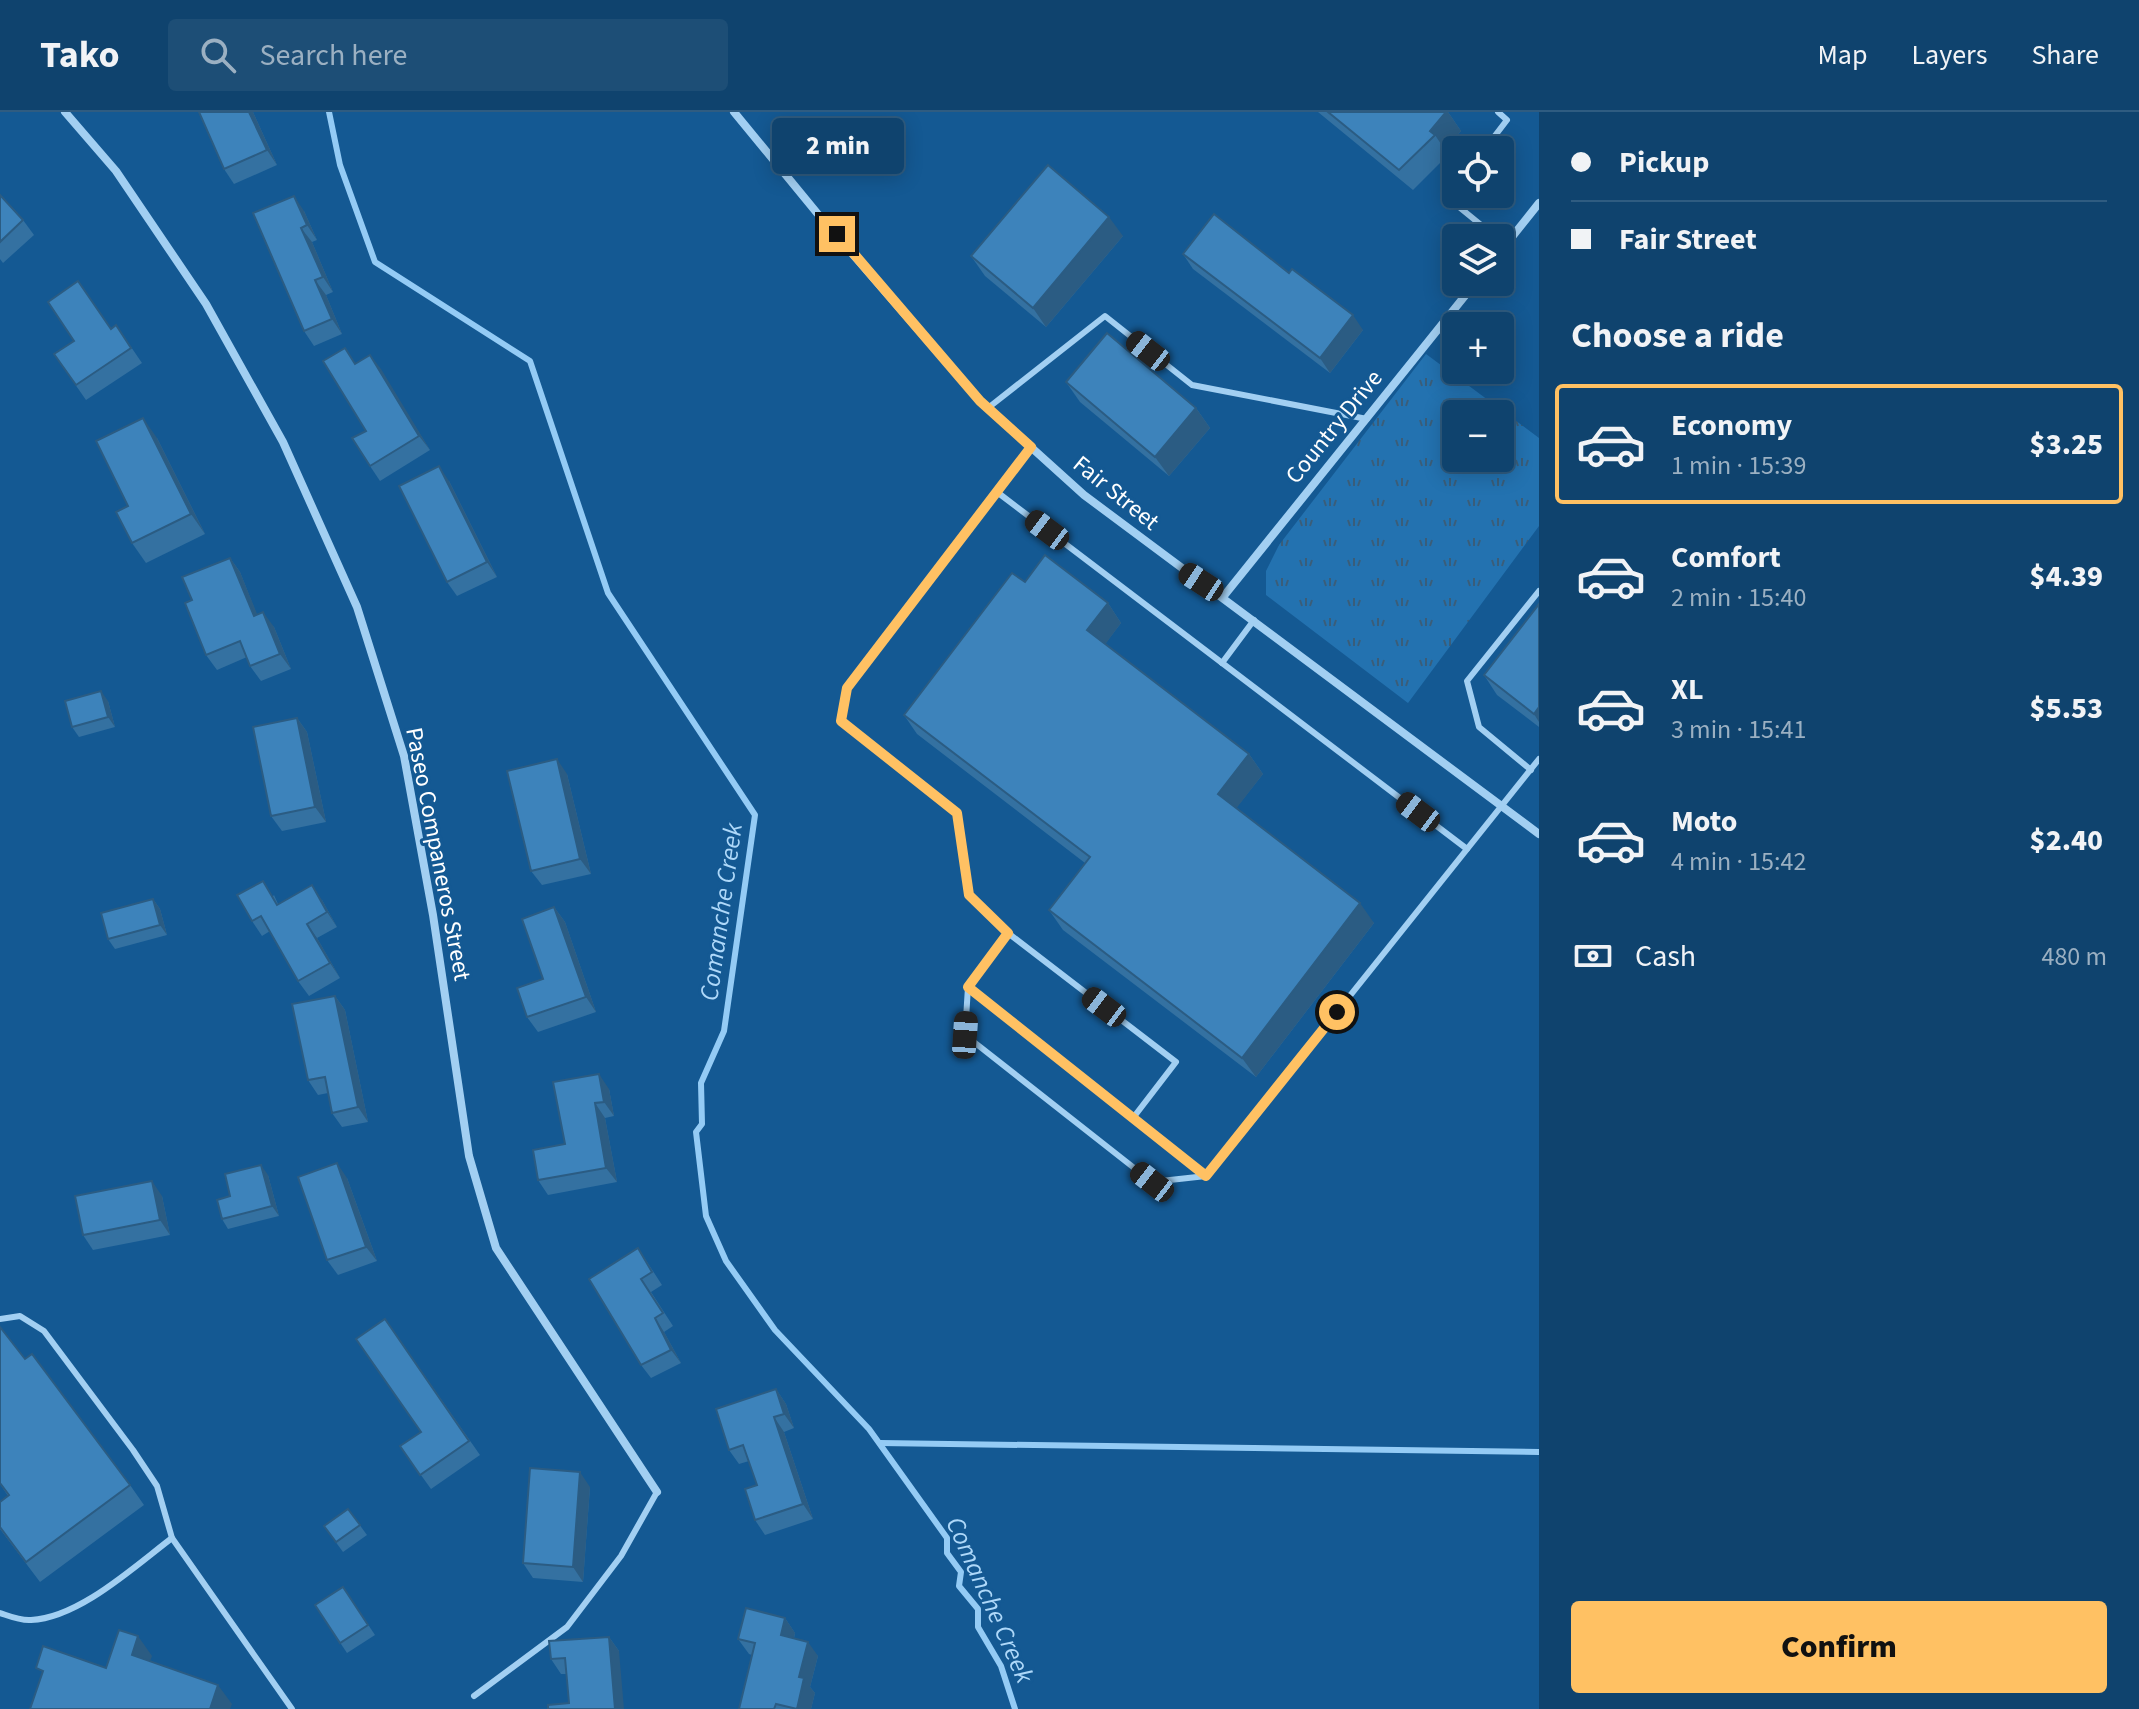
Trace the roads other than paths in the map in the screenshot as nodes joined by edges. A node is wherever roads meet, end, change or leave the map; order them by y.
1 (65, 112) edge
2 (734, 112) edge
3 (1498, 112) edge
4 (1508, 116) edge
5 (1494, 136) edge
6 (1539, 203) edge
7 (1460, 208) edge
8 (1478, 224) edge
9 (1514, 230) edge
10 (1465, 296) edge
11 (988, 408) junction
12 (1367, 419) junction
13 (1031, 447) junction
14 (997, 492) junction
15 (1539, 591) edge
16 (1223, 597) junction
17 (1254, 620) junction
18 (1222, 663) junction
19 (1539, 759) edge
20 (1531, 770) junction
21 (1501, 806) junction
22 (1539, 834) edge
23 (1467, 849) junction
24 (1008, 933) junction
25 (968, 987) junction
26 (1133, 1118) junction
27 (1206, 1176) junction
28 (0, 1319) edge
29 (657, 1492) joint
30 (172, 1538) junction
31 (0, 1613) edge
32 (474, 1696) dead end
33 (292, 1709) edge

1 - 29 street, Paseo Companeros Street
2 - 11 street, Fair Street
3 - 4 lane
4 - 5 lane
6 - 9 street
7 - 8 lane
10 - 12 street, Country Drive
11 - 12 lane
11 - 13 street, Fair Street
12 - 16 street, Country Drive
13 - 14 lane
13 - 16 street, Fair Street
14 - 18 lane
14 - 24 lane
15 - 20 lane
16 - 17 street, Fair Street
17 - 18 lane
17 - 21 street, Fair Street
18 - 23 lane
19 - 20 lane
20 - 21 lane
21 - 22 street, Fair Street
21 - 23 lane
23 - 27 lane
24 - 25 lane
24 - 26 lane
25 - 26 lane
25 - 27 lane
26 - 27 lane
28 - 30 lane
29 - 32 lane
30 - 31 lane
30 - 33 lane

